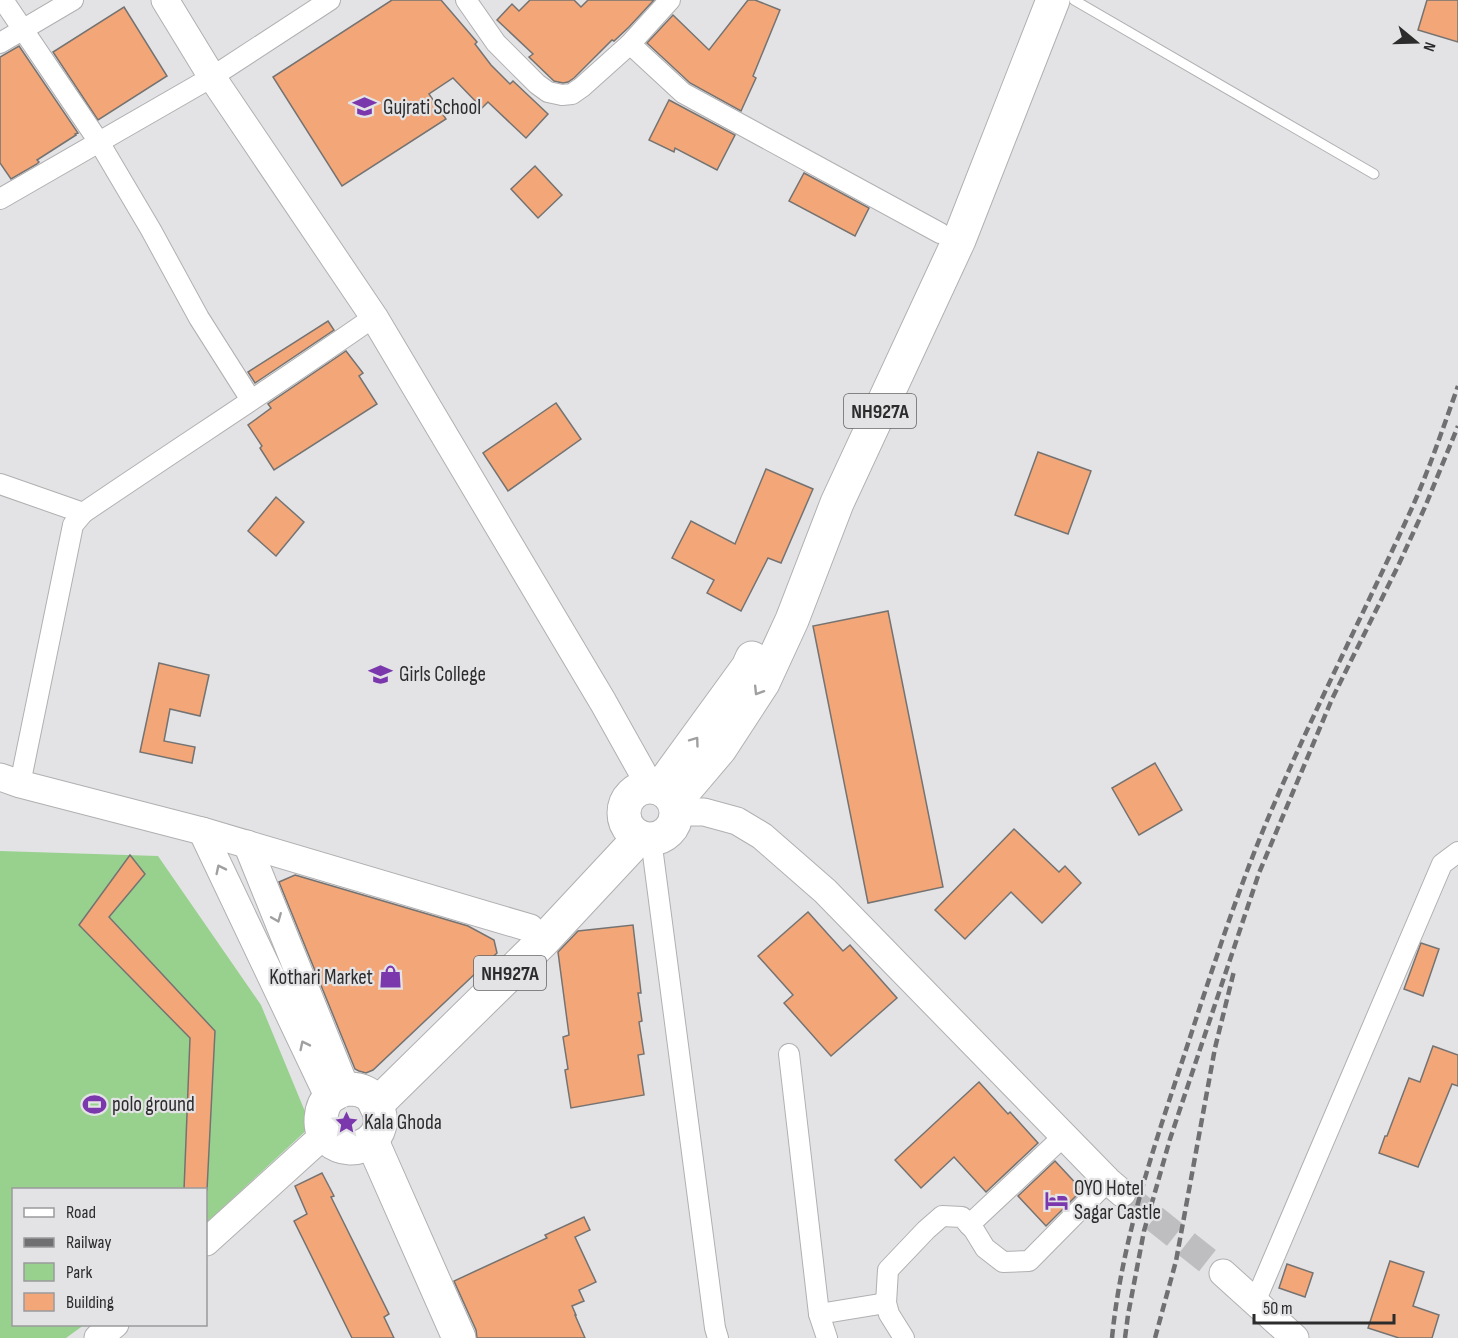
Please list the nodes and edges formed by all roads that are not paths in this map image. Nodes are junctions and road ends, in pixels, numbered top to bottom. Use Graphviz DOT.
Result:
graph roads {
  1 [pos="3,0"];
  2 [pos="74,0"];
  3 [pos="165,0"];
  4 [pos="330,0"];
  5 [pos="466,0"];
  6 [pos="670,0"];
  7 [pos="1030,0"];
  8 [pos="1053,0"];
  9 [pos="1074,0"];
  10 [pos="23,30"];
  11 [pos="0,43"];
  12 [pos="630,44"];
  13 [pos="212,77"];
  14 [pos="99,142"];
  15 [pos="1374,174"];
  16 [pos="0,199"];
  17 [pos="940,233"];
  18 [pos="374,317"];
  19 [pos="251,400"];
  20 [pos="0,484"];
  21 [pos="83,513"];
  22 [pos="10,780"];
  23 [pos="665,797"];
  24 [pos="202,831"];
  25 [pos="639,833"];
  26 [pos="247,844"];
  27 [pos="1458,852"];
  28 [pos="530,928"];
  29 [pos="789,1054"];
  30 [pos="354,1096"];
  31 [pos="324,1135"];
  32 [pos="1065,1135"];
  33 [pos="365,1144"];
  34 [pos="1115,1187"];
  35 [pos="969,1225"];
  36 [pos="207,1241"];
  37 [pos="1223,1273"];
  38 [pos="1256,1302"];
  39 [pos="886,1303"];
  40 [pos="819,1314"];
  41 [pos="113,1326"];
  42 [pos="98,1338"];
  43 [pos="443,1338"];
  44 [pos="459,1338"];
  45 [pos="718,1338"];
  46 [pos="827,1338"];
  47 [pos="904,1338"];
  48 [pos="1295,1338"];
  1 -- 10 [label="street"];
  2 -- 10 [label="street"];
  3 -- 13 [label="main road"];
  4 -- 13 [label="street"];
  5 -- 12 [label="street"];
  6 -- 12 [label="street"];
  7 -- 17 [label="highway, NH927A"];
  8 -- 23 [label="highway, NH927A, one-way"];
  9 -- 15 [label="lane"];
  10 -- 11 [label="street"];
  10 -- 14 [label="street"];
  12 -- 17 [label="street"];
  13 -- 14 [label="street"];
  13 -- 18 [label="main road"];
  14 -- 16 [label="street"];
  14 -- 19 [label="street"];
  23 -- 17 [label="highway, NH927A, one-way"];
  18 -- 19 [label="street"];
  18 -- 23 [label="main road"];
  19 -- 21 [label="street"];
  20 -- 21 [label="street"];
  21 -- 22 [label="street"];
  22 -- 24 [label="main road"];
  23 -- 25 [label="highway, NH927A"];
  23 -- 25 [label="highway, NH927A"];
  23 -- 32 [label="main road"];
  24 -- 26 [label="main road"];
  30 -- 24 [label="main road, one-way"];
  25 -- 28 [label="highway, NH927A"];
  25 -- 30 [label="highway, NH927A"];
  25 -- 45 [label="street"];
  26 -- 28 [label="main road"];
  26 -- 30 [label="main road, one-way"];
  27 -- 38 [label="street"];
  28 -- 30 [label="highway, NH927A"];
  29 -- 40 [label="street"];
  30 -- 31 [label="highway, NH927A"];
  30 -- 33 [label="highway"];
  31 -- 33 [label="highway"];
  31 -- 36 [label="main road"];
  32 -- 34 [label="main road"];
  32 -- 35 [label="street"];
  33 -- 43 [label="highway"];
  33 -- 44 [label="highway"];
  34 -- 35 [label="street"];
  35 -- 39 [label="street"];
  37 -- 38 [label="main road"];
  38 -- 48 [label="main road"];
  39 -- 40 [label="street"];
  39 -- 47 [label="street"];
  40 -- 46 [label="street"];
  41 -- 42 [label="main road"];
}
